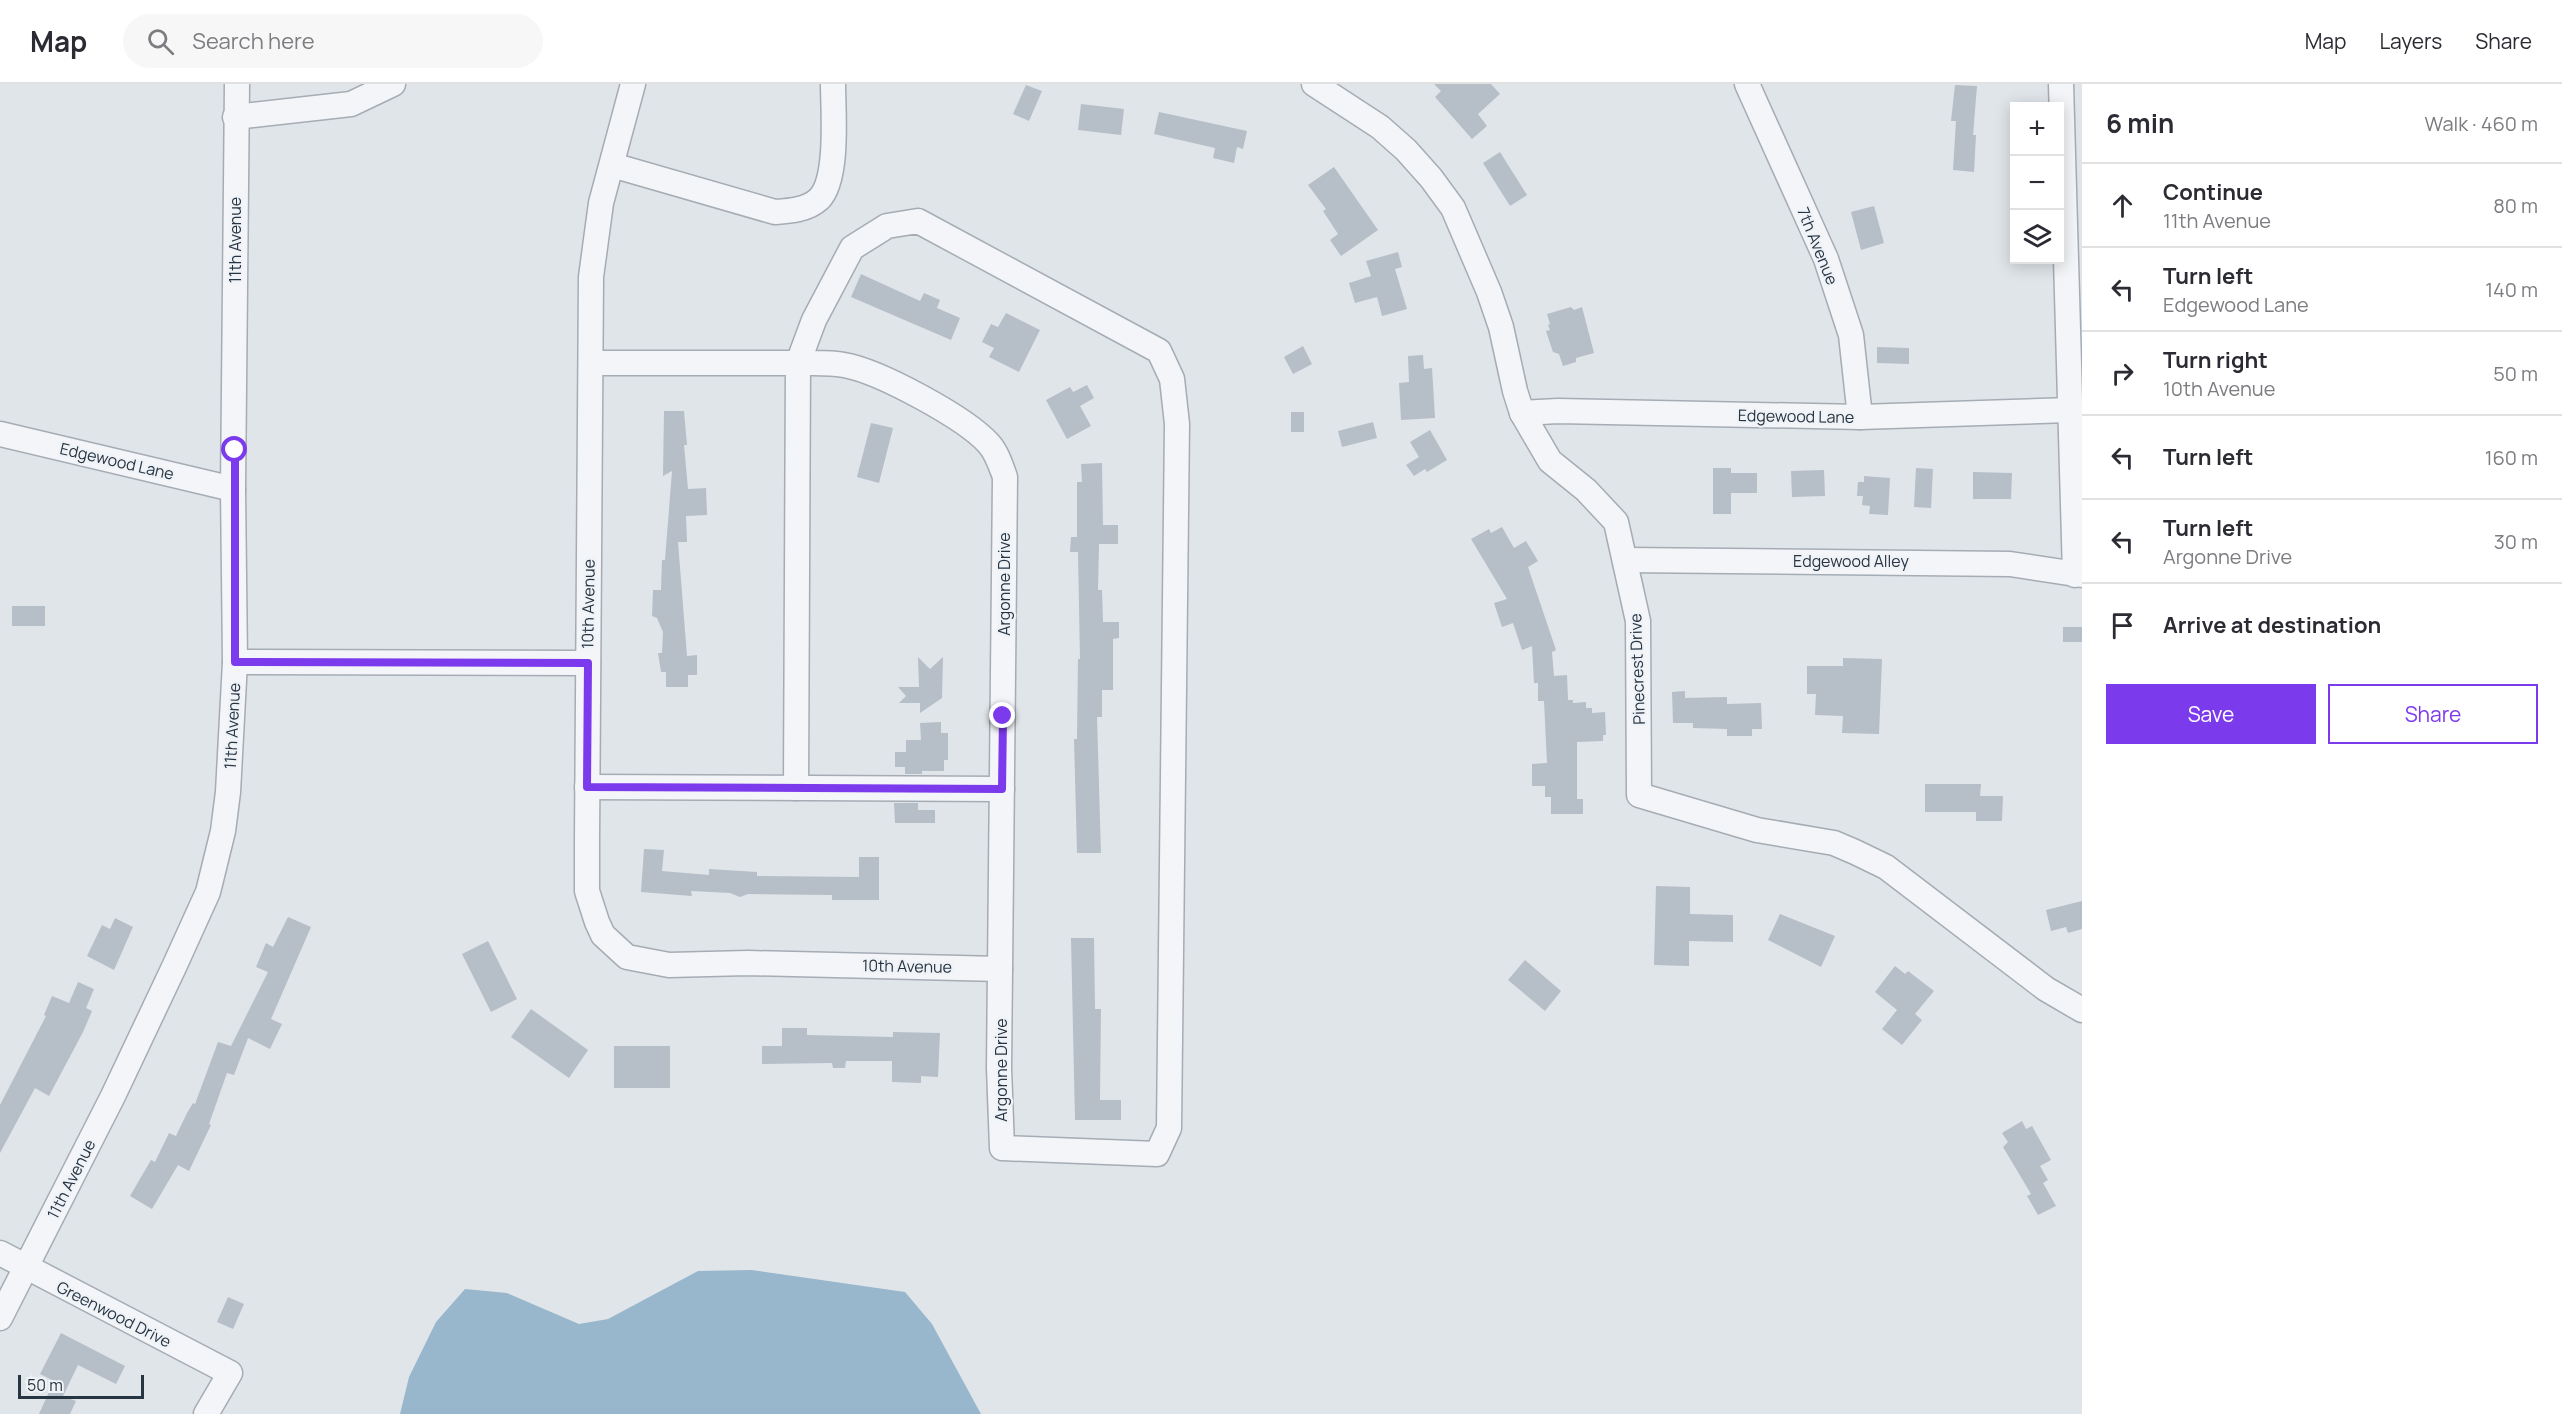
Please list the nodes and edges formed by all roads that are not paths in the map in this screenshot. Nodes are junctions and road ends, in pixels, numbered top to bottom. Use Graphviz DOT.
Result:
graph roads {
  1 [pos="237,84"];
  2 [pos="393,84"];
  3 [pos="633,84"];
  4 [pos="833,84"];
  5 [pos="1314,84"];
  6 [pos="1747,84"];
  7 [pos="2061,84"];
  8 [pos="235,117"];
  9 [pos="612,165"];
  10 [pos="591,363"];
  11 [pos="798,363"];
  12 [pos="2070,410"];
  13 [pos="1522,413"];
  14 [pos="1860,417"];
  15 [pos="0,434"];
  16 [pos="233,489"];
  17 [pos="1625,560"];
  18 [pos="2079,575"];
  19 [pos="235,662"];
  20 [pos="588,663"];
  21 [pos="587,787"];
  22 [pos="796,788"];
  23 [pos="1002,789"];
  24 [pos="1000,969"];
  25 [pos="2082,1011"];
  26 [pos="0,1254"];
  27 [pos="26,1268"];
  28 [pos="0,1318"];
  29 [pos="206,1414"];
  1 -- 8 [label="street, 11th Avenue"];
  2 -- 8 [label="street"];
  3 -- 9 [label="street, 10th Avenue"];
  4 -- 9 [label="street"];
  5 -- 13 [label="street, Pinecrest Drive"];
  6 -- 14 [label="street, 7th Avenue"];
  7 -- 12 [label="street"];
  8 -- 16 [label="street, 11th Avenue"];
  9 -- 10 [label="street, 10th Avenue"];
  10 -- 11 [label="street, Argonne Drive"];
  10 -- 20 [label="street, 10th Avenue"];
  11 -- 22 [label="street"];
  11 -- 23 [label="street, Argonne Drive"];
  11 -- 24 [label="street, Argonne Drive"];
  12 -- 14 [label="street, Edgewood Lane"];
  12 -- 18 [label="street"];
  13 -- 14 [label="street, Edgewood Lane"];
  13 -- 17 [label="street, Pinecrest Drive"];
  15 -- 16 [label="street, Edgewood Lane"];
  16 -- 19 [label="street, 11th Avenue"];
  17 -- 18 [label="street, Edgewood Alley"];
  17 -- 25 [label="street, Pinecrest Drive"];
  19 -- 20 [label="street"];
  19 -- 27 [label="street, 11th Avenue"];
  20 -- 21 [label="street, 10th Avenue"];
  21 -- 22 [label="street"];
  21 -- 24 [label="street, 10th Avenue"];
  22 -- 23 [label="street"];
  23 -- 24 [label="street, Argonne Drive"];
  26 -- 27 [label="street, Greenwood Drive"];
  27 -- 28 [label="street, 11th Avenue"];
  27 -- 29 [label="street, Greenwood Drive"];
}
